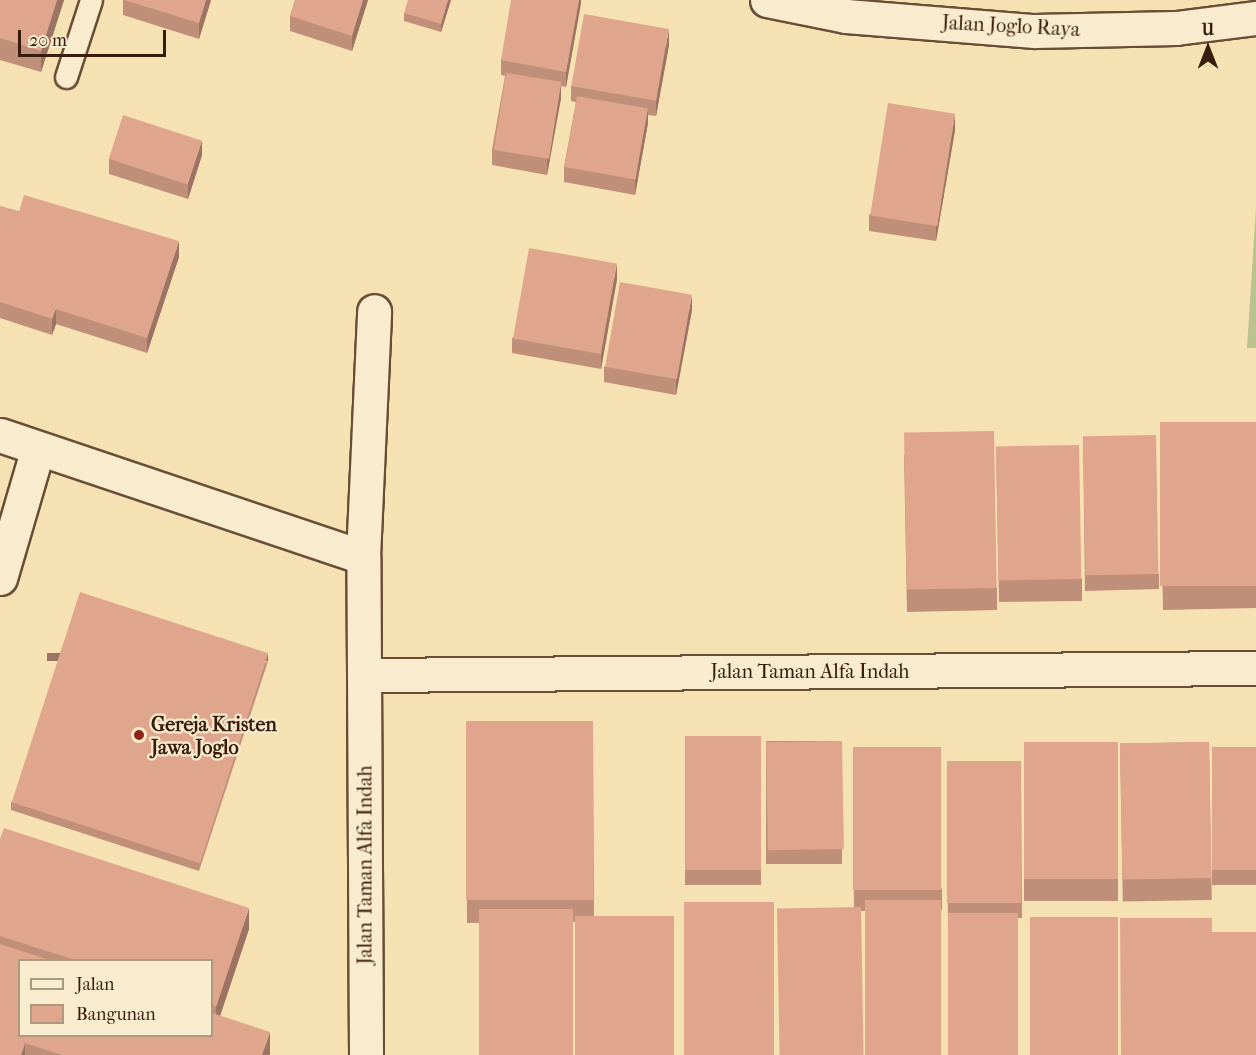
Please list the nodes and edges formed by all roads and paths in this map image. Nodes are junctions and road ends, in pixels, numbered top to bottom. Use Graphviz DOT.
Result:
graph roads {
  1 [pos="91,0"];
  2 [pos="767,0"];
  3 [pos="1256,18"];
  4 [pos="66,77"];
  5 [pos="374,311"];
  6 [pos="0,435"];
  7 [pos="38,448"];
  8 [pos="363,557"];
  9 [pos="0,578"];
  10 [pos="1256,668"];
  11 [pos="364,675"];
  12 [pos="366,1055"];
  1 -- 4 [label="lane"];
  2 -- 3 [label="street, Jalan Joglo Raya"];
  5 -- 8 [label="street, Jalan Taman Alfa Indah"];
  6 -- 7 [label="street"];
  7 -- 8 [label="street"];
  7 -- 9 [label="street"];
  8 -- 11 [label="street, Jalan Taman Alfa Indah"];
  10 -- 11 [label="street, Jalan Taman Alfa Indah"];
  11 -- 12 [label="street, Jalan Taman Alfa Indah"];
}
